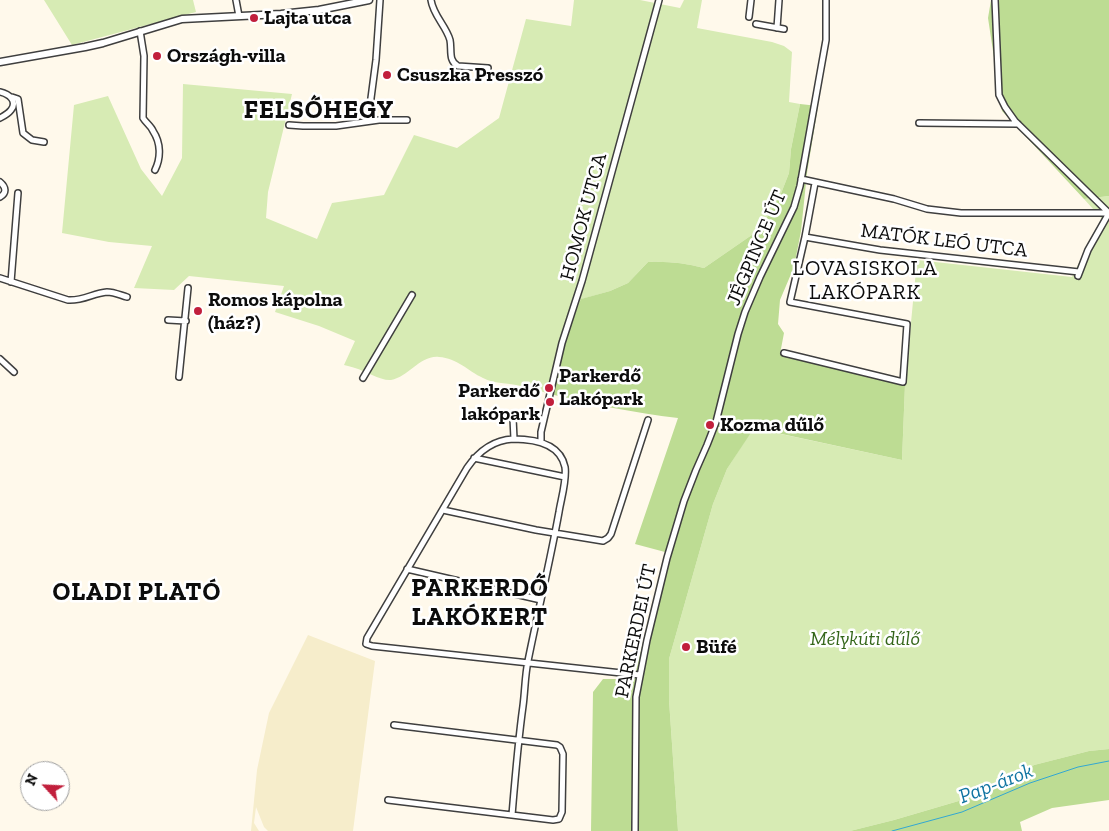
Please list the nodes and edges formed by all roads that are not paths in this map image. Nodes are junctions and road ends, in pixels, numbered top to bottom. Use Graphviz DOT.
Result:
graph roads {
  1 [pos="236,0"];
  2 [pos="330,0"];
  3 [pos="369,0"];
  4 [pos="380,0"];
  5 [pos="431,0"];
  6 [pos="659,0"];
  7 [pos="751,0"];
  8 [pos="779,0"];
  9 [pos="826,0"];
  10 [pos="996,0"];
  11 [pos="332,7"];
  12 [pos="239,16"];
  13 [pos="749,17"];
  14 [pos="756,24"];
  15 [pos="777,28"];
  16 [pos="784,29"];
  17 [pos="140,31"];
  18 [pos="0,62"];
  19 [pos="488,68"];
  20 [pos="0,92"];
  21 [pos="12,97"];
  22 [pos="0,118"];
  23 [pos="407,120"];
  24 [pos="368,121"];
  25 [pos="919,123"];
  26 [pos="1018,124"];
  27 [pos="289,125"];
  28 [pos="44,142"];
  29 [pos="155,170"];
  30 [pos="801,179"];
  31 [pos="0,182"];
  32 [pos="815,183"];
  33 [pos="18,193"];
  34 [pos="0,197"];
  35 [pos="1109,213"];
  36 [pos="805,237"];
  37 [pos="0,278"];
  38 [pos="11,282"];
  39 [pos="188,288"];
  40 [pos="412,295"];
  41 [pos="127,297"];
  42 [pos="168,320"];
  43 [pos="186,320"];
  44 [pos="784,353"];
  45 [pos="0,359"];
  46 [pos="14,372"];
  47 [pos="180,377"];
  48 [pos="363,378"];
  49 [pos="483,414"];
  50 [pos="648,420"];
  51 [pos="514,439"];
  52 [pos="541,442"];
  53 [pos="708,445"];
  54 [pos="474,458"];
  55 [pos="565,477"];
  56 [pos="443,510"];
  57 [pos="555,533"];
  58 [pos="408,569"];
  59 [pos="541,600"];
  60 [pos="528,663"];
  61 [pos="640,675"];
  62 [pos="394,725"];
  63 [pos="519,740"];
  64 [pos="388,800"];
  65 [pos="512,815"];
  66 [pos="635,831"];
  1 -- 12 [label="street"];
  2 -- 11 [label="street"];
  3 -- 11 [label="street"];
  4 -- 24 [label="street"];
  5 -- 19 [label="street"];
  6 -- 52 [label="street, HOMOK UTCA"];
  7 -- 13 [label="street"];
  8 -- 15 [label="street"];
  9 -- 30 [label="street, JÉGPINCE ÚT"];
  10 -- 26 [label="street"];
  11 -- 12 [label="street"];
  12 -- 17 [label="street"];
  14 -- 15 [label="street"];
  15 -- 16 [label="street"];
  17 -- 18 [label="street"];
  17 -- 29 [label="street"];
  20 -- 21 [label="street"];
  21 -- 22 [label="street"];
  21 -- 28 [label="street"];
  23 -- 24 [label="street"];
  24 -- 27 [label="street"];
  25 -- 26 [label="street"];
  26 -- 35 [label="street"];
  30 -- 32 [label="street"];
  30 -- 53 [label="street, JÉGPINCE ÚT"];
  31 -- 34 [label="street"];
  32 -- 35 [label="street"];
  32 -- 36 [label="street"];
  33 -- 38 [label="street"];
  35 -- 36 [label="street, MATÓK LEÓ UTCA"];
  36 -- 44 [label="street"];
  37 -- 38 [label="street"];
  38 -- 41 [label="street"];
  39 -- 43 [label="street"];
  40 -- 48 [label="street"];
  42 -- 43 [label="street"];
  43 -- 47 [label="street"];
  45 -- 46 [label="street"];
  49 -- 51 [label="street"];
  50 -- 57 [label="street"];
  51 -- 52 [label="street"];
  51 -- 54 [label="street"];
  52 -- 55 [label="street"];
  53 -- 61 [label="street, PARKERDEI ÚT"];
  54 -- 55 [label="street"];
  54 -- 56 [label="street"];
  55 -- 57 [label="street"];
  56 -- 57 [label="street"];
  56 -- 58 [label="street"];
  57 -- 59 [label="street"];
  58 -- 59 [label="street"];
  58 -- 60 [label="street"];
  59 -- 60 [label="street"];
  60 -- 61 [label="street"];
  60 -- 63 [label="street"];
  61 -- 66 [label="street, PARKERDEI ÚT"];
  62 -- 63 [label="street"];
  63 -- 65 [label="street"];
  63 -- 65 [label="street"];
  64 -- 65 [label="street"];
}
